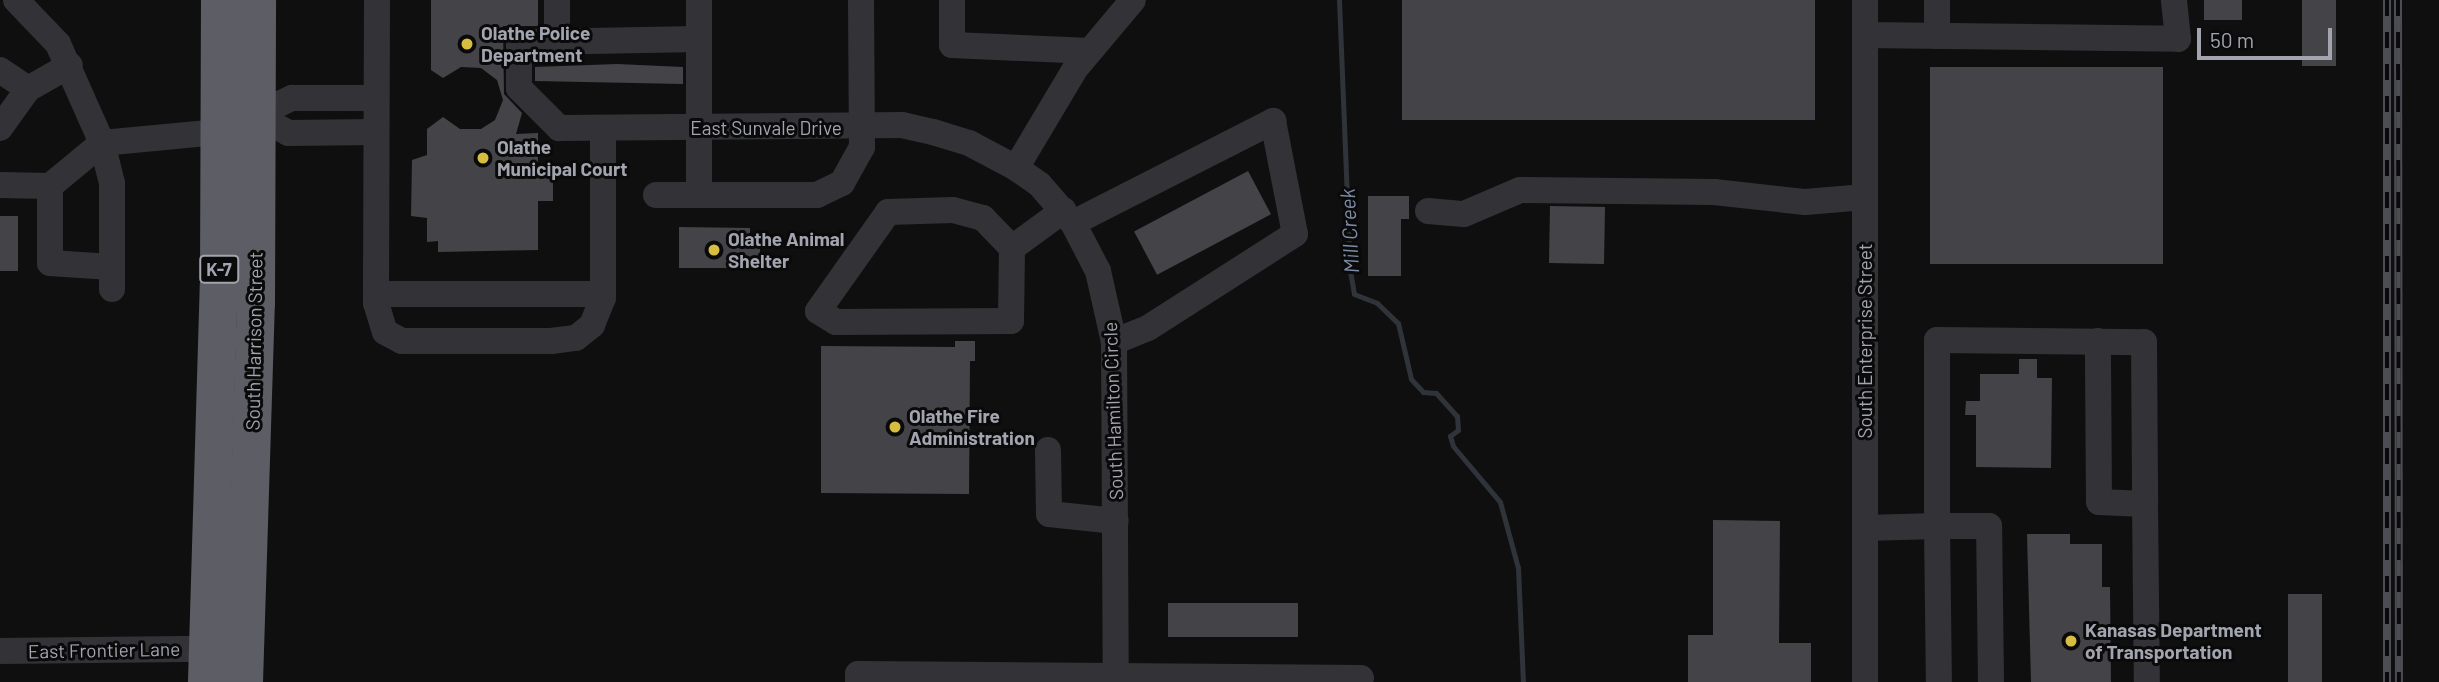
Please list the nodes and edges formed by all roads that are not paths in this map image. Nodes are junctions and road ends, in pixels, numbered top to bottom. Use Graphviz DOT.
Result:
graph roads {
  1 [pos="16,0"];
  2 [pos="220,0"];
  3 [pos="257,0"];
  4 [pos="377,0"];
  5 [pos="557,0"];
  6 [pos="699,0"];
  7 [pos="860,0"];
  8 [pos="952,0"];
  9 [pos="1133,0"];
  10 [pos="1866,0"];
  11 [pos="1937,0"];
  12 [pos="2174,0"];
  13 [pos="1865,35"];
  14 [pos="1937,36"];
  15 [pos="699,39"];
  16 [pos="557,41"];
  17 [pos="1090,51"];
  18 [pos="70,65"];
  19 [pos="0,70"];
  20 [pos="29,89"];
  21 [pos="376,98"];
  22 [pos="256,116"];
  23 [pos="0,128"];
  24 [pos="699,128"];
  25 [pos="862,128"];
  26 [pos="603,129"];
  27 [pos="219,132"];
  28 [pos="376,132"];
  29 [pos="102,143"];
  30 [pos="1016,168"];
  31 [pos="0,186"];
  32 [pos="50,186"];
  33 [pos="656,195"];
  34 [pos="699,195"];
  35 [pos="1865,197"];
  36 [pos="1428,211"];
  37 [pos="1069,216"];
  38 [pos="1012,248"];
  39 [pos="376,294"];
  40 [pos="603,294"];
  41 [pos="2098,341"];
  42 [pos="1114,342"];
  43 [pos="1048,450"];
  44 [pos="2145,504"];
  45 [pos="1116,521"];
  46 [pos="1937,526"];
  47 [pos="1865,528"];
  48 [pos="0,651"];
  49 [pos="207,665"];
  50 [pos="1026,678"];
  51 [pos="1362,678"];
  52 [pos="1116,679"];
  53 [pos="244,682"];
  54 [pos="858,682"];
  55 [pos="1864,682"];
  56 [pos="1939,682"];
  57 [pos="1991,682"];
  58 [pos="2147,682"];
  1 -- 18 [label="street"];
  2 -- 27 [label="highway, South Harrison Street / K-7"];
  3 -- 22 [label="highway, South Harrison Street / K-7"];
  4 -- 21 [label="street"];
  5 -- 16 [label="street"];
  6 -- 15 [label="street"];
  7 -- 25 [label="street"];
  8 -- 17 [label="street"];
  9 -- 17 [label="street"];
  10 -- 13 [label="street, South Enterprise Street"];
  11 -- 14 [label="street"];
  12 -- 14 [label="street"];
  13 -- 14 [label="street"];
  13 -- 35 [label="street, South Enterprise Street"];
  15 -- 16 [label="street"];
  15 -- 24 [label="street"];
  16 -- 26 [label="street, East Sunvale Drive"];
  17 -- 30 [label="street"];
  18 -- 20 [label="street"];
  18 -- 29 [label="street"];
  19 -- 20 [label="street"];
  20 -- 23 [label="street"];
  21 -- 22 [label="street"];
  21 -- 28 [label="street"];
  22 -- 27 [label="street"];
  22 -- 28 [label="street"];
  22 -- 53 [label="highway, South Harrison Street / K-7"];
  24 -- 25 [label="street, East Sunvale Drive"];
  24 -- 26 [label="street, East Sunvale Drive"];
  24 -- 34 [label="street"];
  25 -- 30 [label="street, South Hamilton Circle"];
  25 -- 34 [label="street"];
  26 -- 40 [label="street"];
  27 -- 29 [label="street"];
  27 -- 49 [label="highway, South Harrison Street / K-7"];
  28 -- 39 [label="street"];
  29 -- 32 [label="street"];
  29 -- 32 [label="street"];
  30 -- 37 [label="street, South Hamilton Circle"];
  31 -- 32 [label="street"];
  33 -- 34 [label="street"];
  35 -- 36 [label="street"];
  35 -- 47 [label="street, South Enterprise Street"];
  37 -- 38 [label="street"];
  37 -- 42 [label="street, South Hamilton Circle"];
  37 -- 42 [label="street"];
  38 -- 38 [label="street"];
  39 -- 40 [label="street"];
  39 -- 40 [label="street"];
  41 -- 44 [label="street"];
  41 -- 44 [label="street"];
  41 -- 46 [label="street"];
  42 -- 45 [label="street, South Hamilton Circle"];
  43 -- 45 [label="street"];
  44 -- 58 [label="street"];
  45 -- 52 [label="street, South Hamilton Circle"];
  46 -- 47 [label="street"];
  46 -- 56 [label="street"];
  46 -- 57 [label="street"];
  47 -- 55 [label="street, South Enterprise Street"];
  48 -- 49 [label="street, East Frontier Lane"];
  50 -- 52 [label="street"];
  50 -- 54 [label="street"];
  51 -- 52 [label="street"];
}
